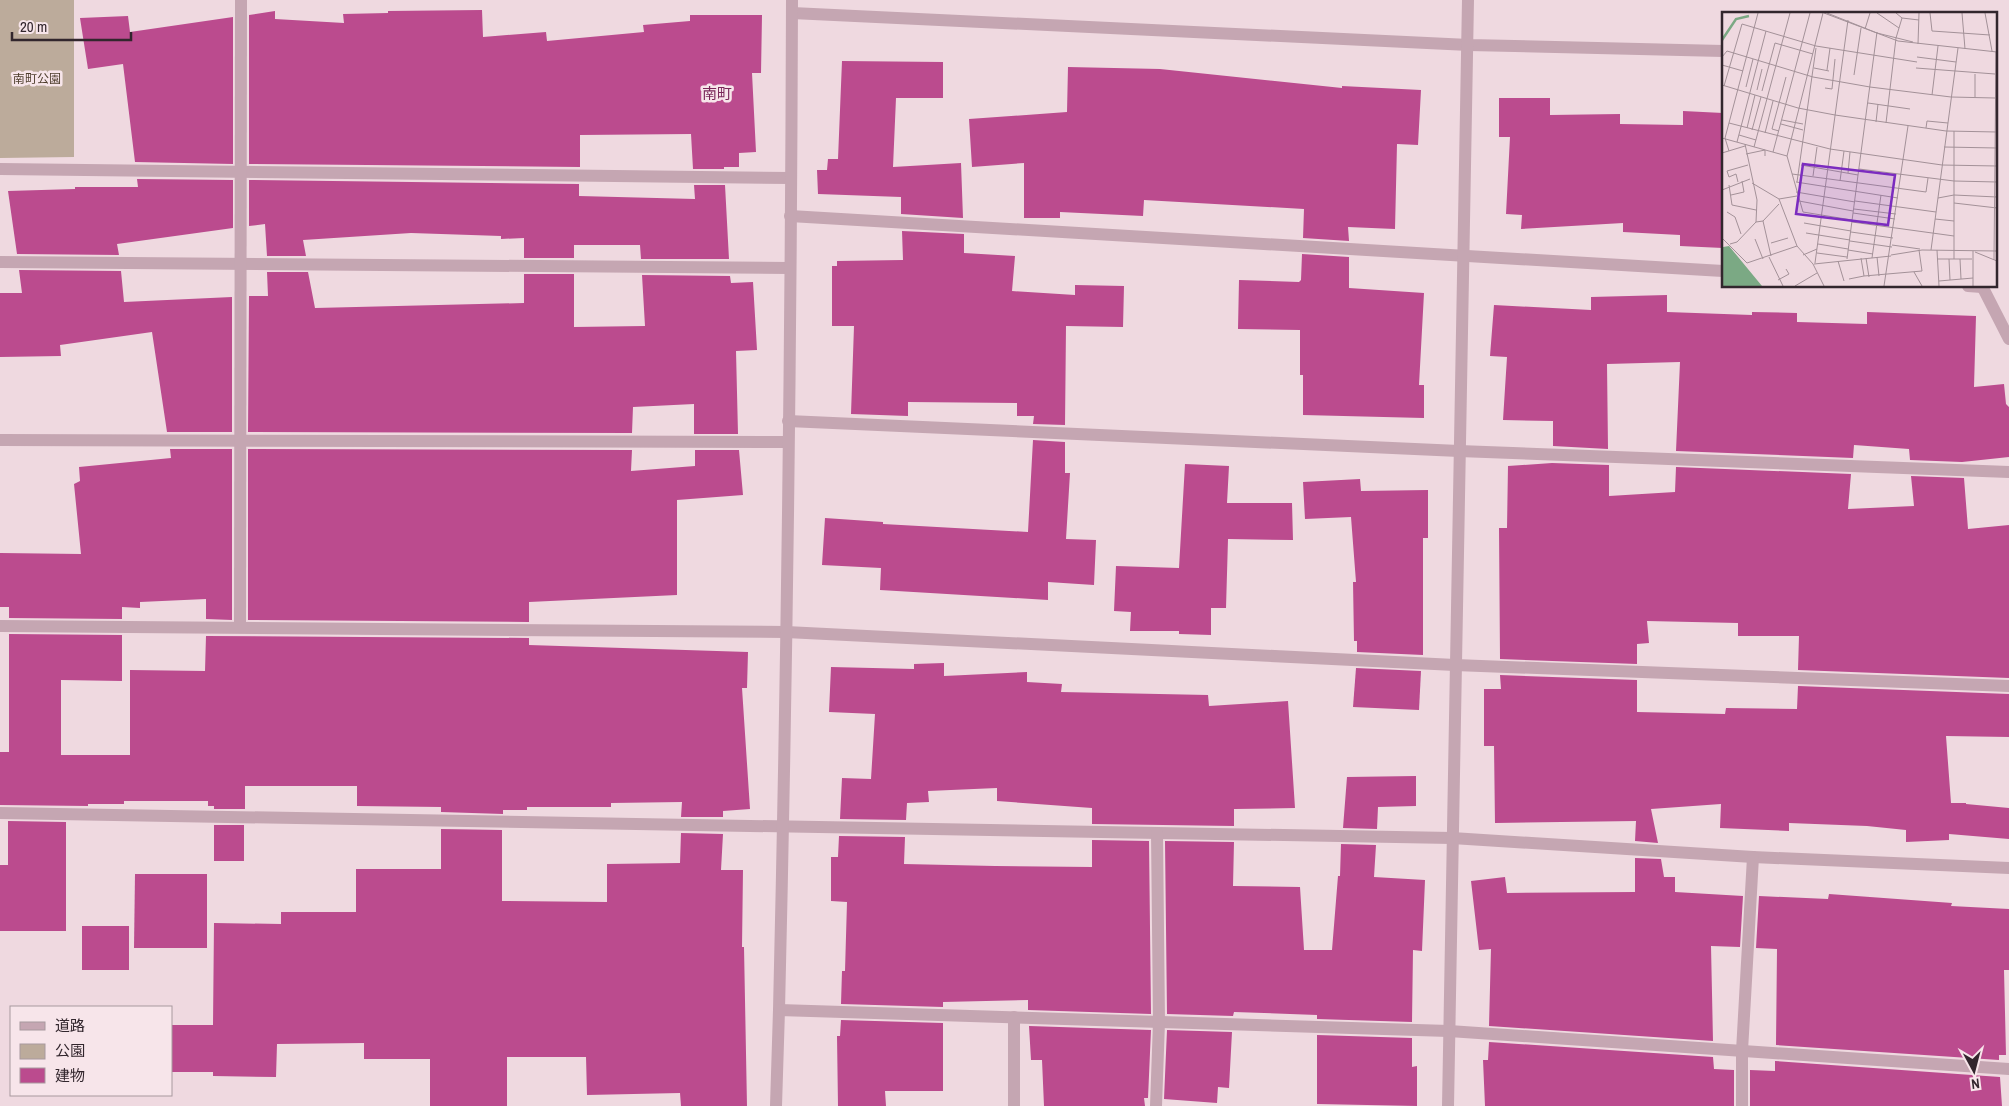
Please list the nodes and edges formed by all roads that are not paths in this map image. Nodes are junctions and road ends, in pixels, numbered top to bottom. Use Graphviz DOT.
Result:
graph roads {
  1 [pos="241,0"];
  2 [pos="1468,0"];
  3 [pos="792,7"];
  4 [pos="1469,45"];
  5 [pos="1722,51"];
  6 [pos="0,169"];
  7 [pos="241,172"];
  8 [pos="790,178"];
  9 [pos="790,216"];
  10 [pos="1464,254"];
  11 [pos="0,262"];
  12 [pos="241,264"];
  13 [pos="789,268"];
  14 [pos="1722,271"];
  15 [pos="1983,288"];
  16 [pos="2009,339"];
  17 [pos="788,421"];
  18 [pos="0,440"];
  19 [pos="241,440"];
  20 [pos="788,442"];
  21 [pos="1459,451"];
  22 [pos="2009,472"];
  23 [pos="0,626"];
  24 [pos="240,627"];
  25 [pos="786,632"];
  26 [pos="1455,665"];
  27 [pos="2009,686"];
  28 [pos="0,813"];
  29 [pos="783,827"];
  30 [pos="1157,833"];
  31 [pos="1452,838"];
  32 [pos="1753,857"];
  33 [pos="2009,868"];
  34 [pos="778,1010"];
  35 [pos="1014,1018"];
  36 [pos="1159,1022"];
  37 [pos="1448,1031"];
  38 [pos="1742,1051"];
  39 [pos="2009,1069"];
  40 [pos="776,1106"];
  41 [pos="1014,1106"];
  42 [pos="1156,1106"];
  43 [pos="1448,1106"];
  44 [pos="1742,1106"];
  1 -- 7 [label="street"];
  2 -- 4 [label="street"];
  3 -- 4 [label="street"];
  3 -- 8 [label="street"];
  4 -- 5 [label="street"];
  4 -- 10 [label="street"];
  6 -- 7 [label="street"];
  7 -- 8 [label="street"];
  7 -- 12 [label="street"];
  8 -- 9 [label="street"];
  9 -- 10 [label="street"];
  9 -- 13 [label="street"];
  10 -- 14 [label="street"];
  10 -- 21 [label="street"];
  11 -- 12 [label="street"];
  12 -- 13 [label="street"];
  12 -- 19 [label="street"];
  13 -- 17 [label="street"];
  15 -- 16 [label="street"];
  17 -- 20 [label="street"];
  17 -- 21 [label="street"];
  18 -- 19 [label="street"];
  19 -- 20 [label="street"];
  19 -- 24 [label="street"];
  20 -- 25 [label="street"];
  21 -- 22 [label="street"];
  21 -- 26 [label="street"];
  23 -- 24 [label="street"];
  24 -- 25 [label="street"];
  25 -- 26 [label="street"];
  25 -- 29 [label="street"];
  26 -- 27 [label="street"];
  26 -- 31 [label="street"];
  28 -- 29 [label="street"];
  29 -- 30 [label="street"];
  29 -- 34 [label="street"];
  30 -- 31 [label="street"];
  30 -- 36 [label="street"];
  31 -- 32 [label="street"];
  31 -- 37 [label="street"];
  32 -- 33 [label="street"];
  32 -- 38 [label="street"];
  34 -- 35 [label="street"];
  34 -- 40 [label="street"];
  35 -- 36 [label="street"];
  35 -- 41 [label="street"];
  36 -- 37 [label="street"];
  36 -- 42 [label="street"];
  37 -- 38 [label="street"];
  37 -- 43 [label="street"];
  38 -- 39 [label="street"];
  38 -- 44 [label="street"];
}
